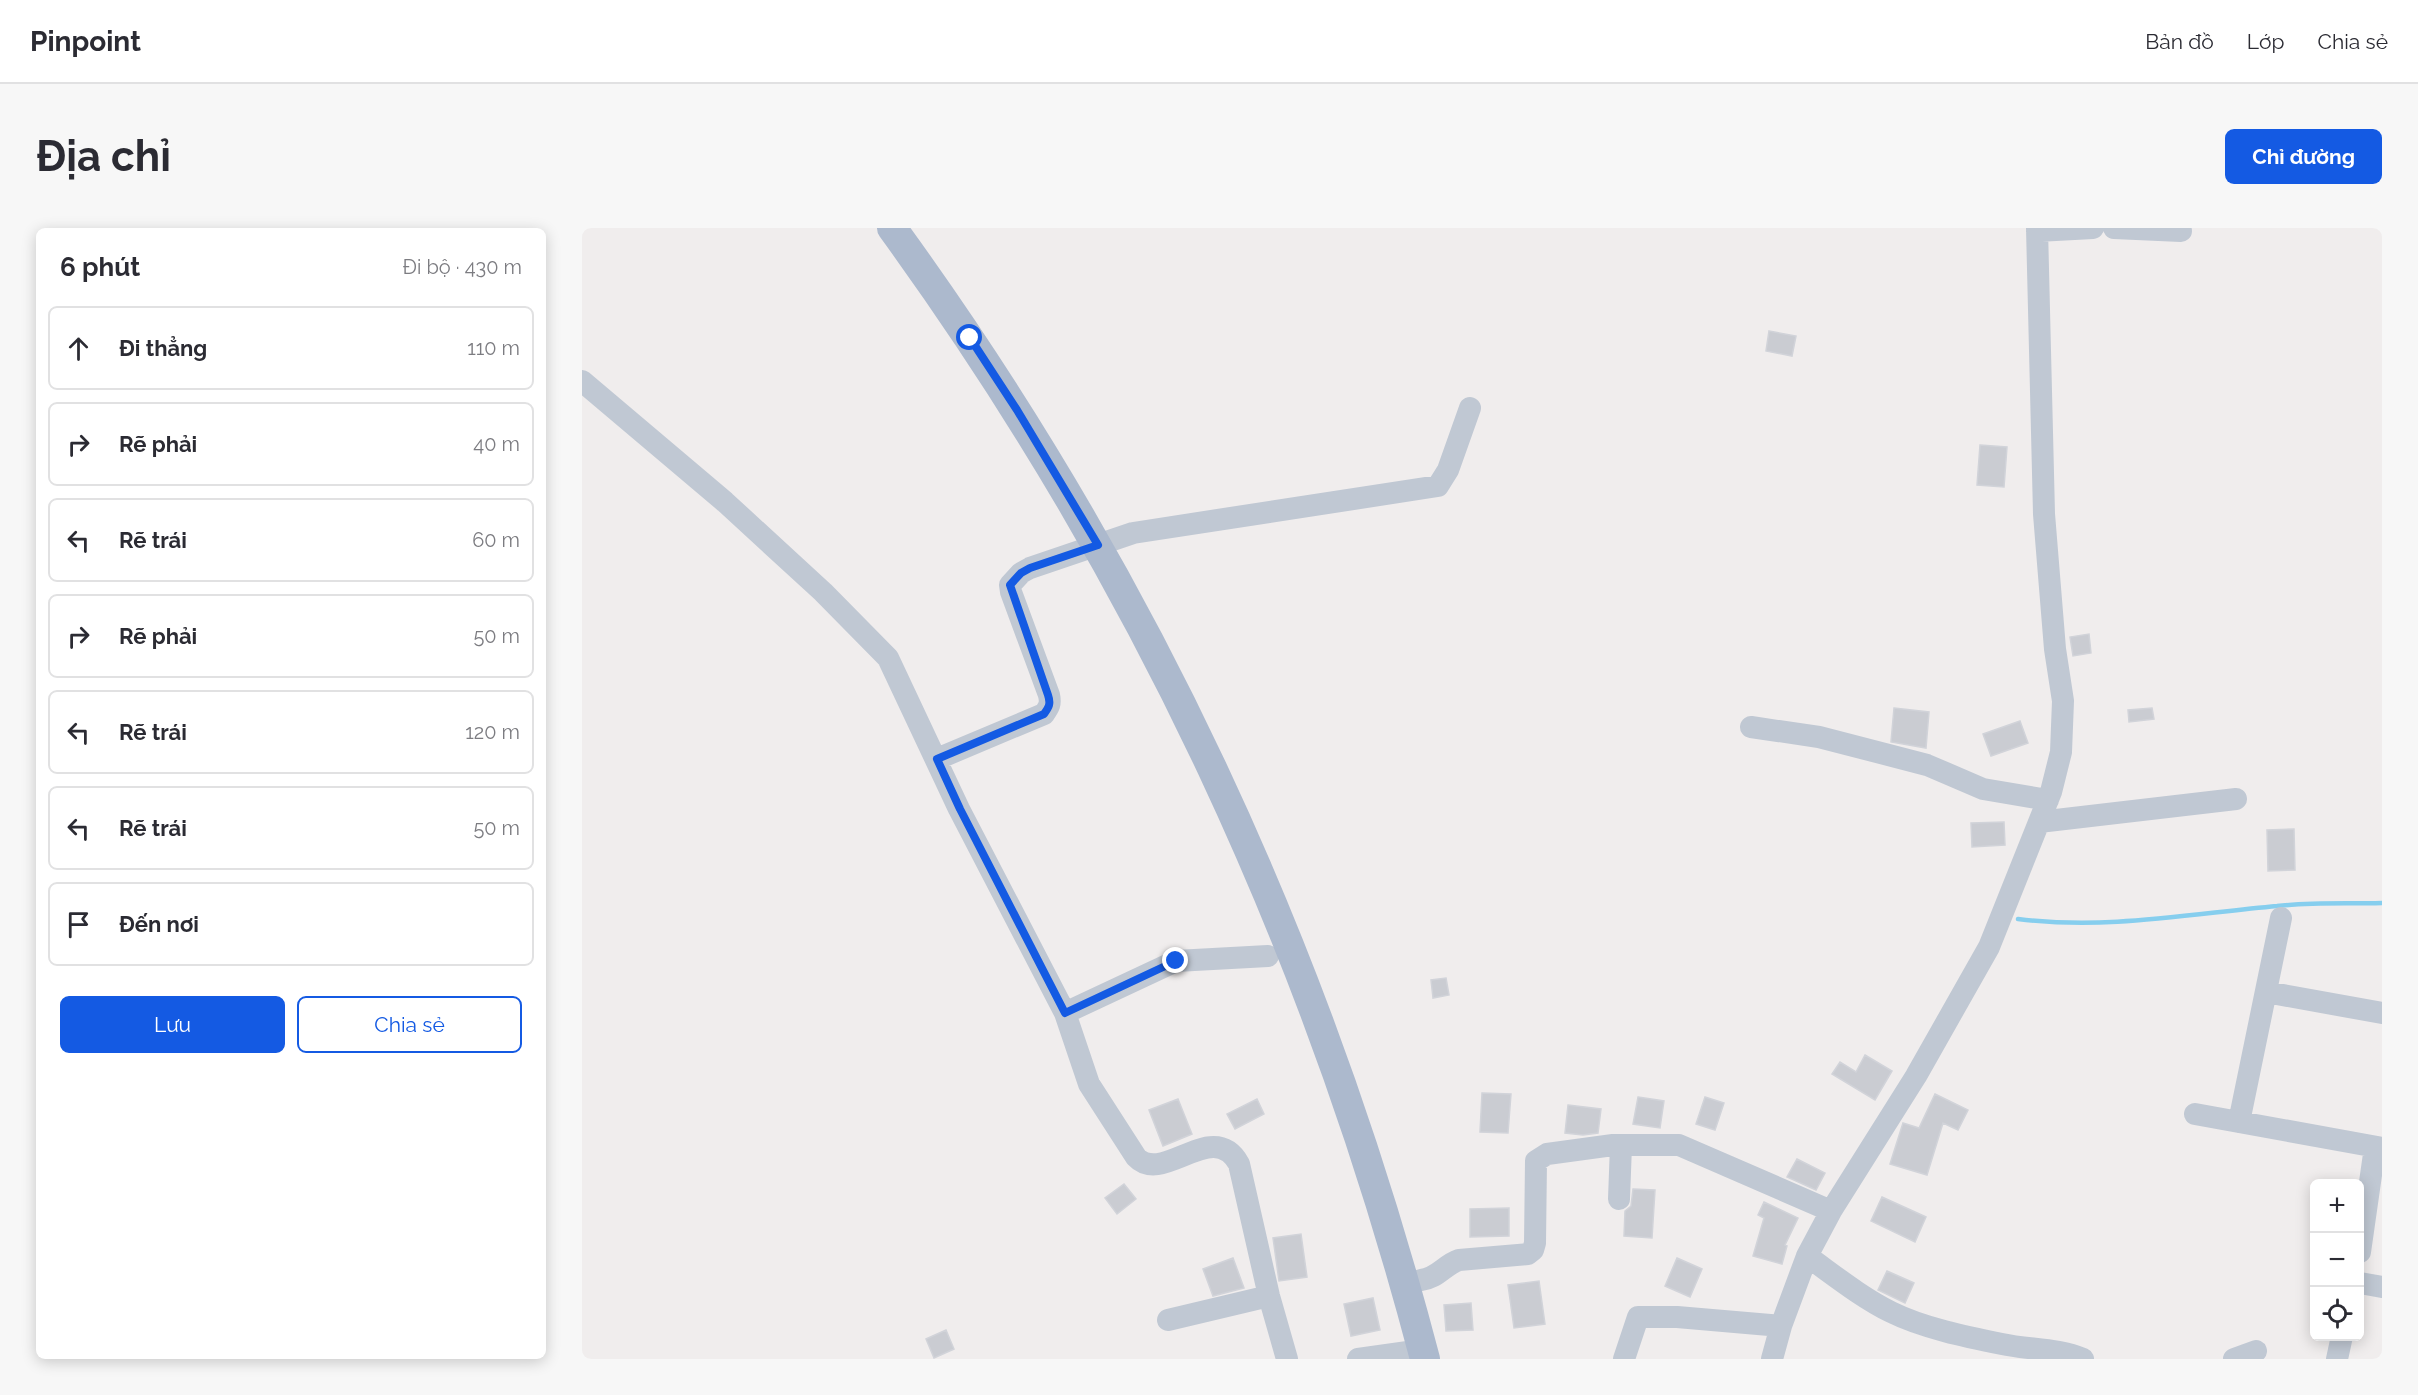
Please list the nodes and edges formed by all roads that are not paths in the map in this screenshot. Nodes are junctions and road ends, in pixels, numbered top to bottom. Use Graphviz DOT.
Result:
graph roads {
  1 [pos="892,228"];
  2 [pos="913,228"];
  3 [pos="2093,228"];
  4 [pos="2114,228"];
  5 [pos="2037,230"];
  6 [pos="2181,231"];
  7 [pos="582,381"];
  8 [pos="1470,408"];
  9 [pos="1106,542"];
  10 [pos="1751,728"];
  11 [pos="937,759"];
  12 [pos="2236,799"];
  13 [pos="2048,800"];
  14 [pos="2039,822"];
  15 [pos="2281,918"];
  16 [pos="1268,956"];
  17 [pos="2266,992"];
  18 [pos="1065,1013"];
  19 [pos="2382,1013"];
  20 [pos="2195,1114"];
  21 [pos="2239,1122"];
  22 [pos="1621,1145"];
  23 [pos="2378,1148"];
  24 [pos="1619,1199"];
  25 [pos="1831,1211"];
  26 [pos="2363,1233"];
  27 [pos="1808,1256"];
  28 [pos="1421,1280"];
  29 [pos="2364,1284"];
  30 [pos="2382,1287"];
  31 [pos="1269,1296"];
  32 [pos="1168,1320"];
  33 [pos="1781,1326"];
  34 [pos="2341,1341"];
  35 [pos="2256,1352"];
  36 [pos="1430,1356"];
  37 [pos="1287,1359"];
  38 [pos="1358,1359"];
  39 [pos="1624,1359"];
  40 [pos="1772,1359"];
  41 [pos="2083,1359"];
  42 [pos="2234,1359"];
  43 [pos="2337,1359"];
  1 -- 9 [label="main road"];
  2 -- 9 [label="main road"];
  3 -- 5 [label="street"];
  4 -- 6 [label="street"];
  5 -- 13 [label="street"];
  7 -- 11 [label="street"];
  8 -- 9 [label="street"];
  9 -- 11 [label="street"];
  9 -- 28 [label="main road"];
  9 -- 36 [label="main road"];
  10 -- 13 [label="street"];
  11 -- 18 [label="street"];
  12 -- 14 [label="street"];
  13 -- 14 [label="street"];
  14 -- 25 [label="street"];
  15 -- 17 [label="street"];
  16 -- 18 [label="street"];
  17 -- 19 [label="street"];
  17 -- 21 [label="street"];
  18 -- 31 [label="street"];
  20 -- 21 [label="street"];
  21 -- 23 [label="street"];
  22 -- 24 [label="street"];
  22 -- 25 [label="street"];
  22 -- 28 [label="street"];
  23 -- 26 [label="street"];
  25 -- 27 [label="street"];
  27 -- 33 [label="street"];
  27 -- 41 [label="street"];
  28 -- 36 [label="main road"];
  29 -- 30 [label="street"];
  31 -- 32 [label="street"];
  31 -- 37 [label="street"];
  33 -- 39 [label="street"];
  33 -- 40 [label="street"];
  34 -- 43 [label="street"];
  35 -- 42 [label="street"];
  36 -- 38 [label="street"];
}
